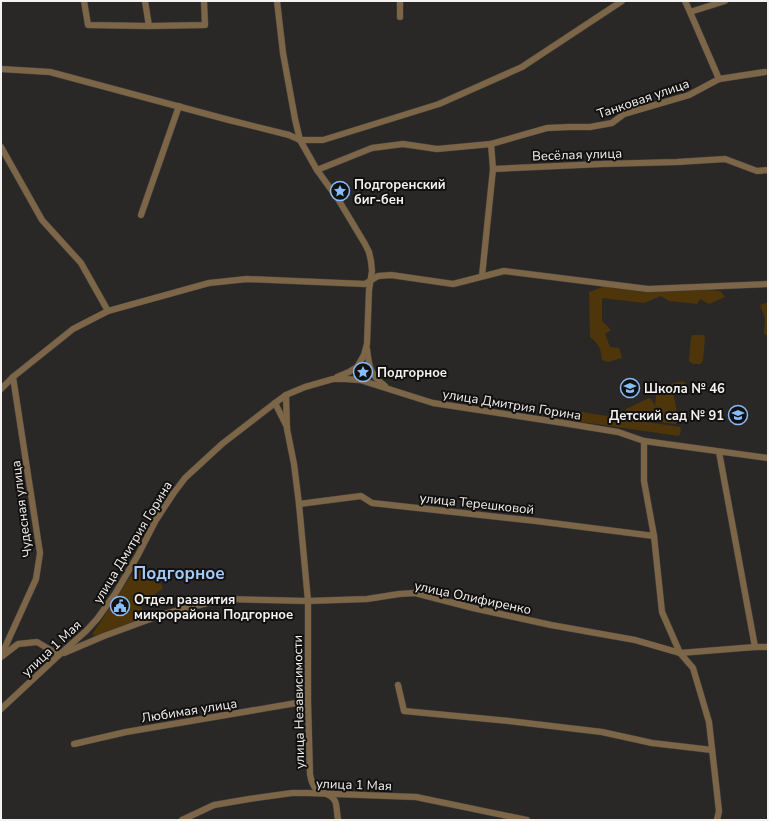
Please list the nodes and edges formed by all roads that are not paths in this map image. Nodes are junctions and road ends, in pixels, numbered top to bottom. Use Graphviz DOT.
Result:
graph roads {
  1 [pos="84,1"];
  2 [pos="145,1"];
  3 [pos="204,1"];
  4 [pos="277,1"];
  5 [pos="400,1"];
  6 [pos="622,1"];
  7 [pos="684,1"];
  8 [pos="725,1"];
  9 [pos="690,12"];
  10 [pos="400,17"];
  11 [pos="149,26"];
  12 [pos="1,69"];
  13 [pos="764,72"];
  14 [pos="719,79"];
  15 [pos="179,106"];
  16 [pos="300,140"];
  17 [pos="490,144"];
  18 [pos="1,147"];
  19 [pos="493,168"];
  20 [pos="317,170"];
  21 [pos="768,170"];
  22 [pos="141,215"];
  23 [pos="482,276"];
  24 [pos="370,280"];
  25 [pos="768,284"];
  26 [pos="108,311"];
  27 [pos="367,344"];
  28 [pos="357,367"];
  29 [pos="370,369"];
  30 [pos="13,377"];
  31 [pos="333,379"];
  32 [pos="360,380"];
  33 [pos="1,389"];
  34 [pos="389,389"];
  35 [pos="286,395"];
  36 [pos="274,403"];
  37 [pos="287,429"];
  38 [pos="644,442"];
  39 [pos="719,452"];
  40 [pos="768,458"];
  41 [pos="299,504"];
  42 [pos="654,536"];
  43 [pos="308,601"];
  44 [pos="98,619"];
  45 [pos="755,647"];
  46 [pos="768,647"];
  47 [pos="680,653"];
  48 [pos="59,655"];
  49 [pos="1,657"];
  50 [pos="398,685"];
  51 [pos="308,701"];
  52 [pos="1,709"];
  53 [pos="74,744"];
  54 [pos="712,750"];
  55 [pos="324,794"];
  56 [pos="182,820"];
  57 [pos="338,820"];
  58 [pos="527,820"];
  59 [pos="717,820"];
  1 -- 11 [label="street"];
  2 -- 11 [label="street"];
  3 -- 11 [label="street"];
  4 -- 16 [label="street"];
  5 -- 10 [label="street"];
  6 -- 16 [label="street"];
  7 -- 9 [label="street"];
  8 -- 9 [label="street"];
  9 -- 14 [label="street"];
  12 -- 15 [label="street"];
  13 -- 14 [label="street, Танковая улица"];
  14 -- 17 [label="street, Танковая улица"];
  15 -- 16 [label="street"];
  15 -- 22 [label="street"];
  16 -- 20 [label="street"];
  17 -- 19 [label="street"];
  17 -- 20 [label="street, Танковая улица"];
  18 -- 26 [label="street"];
  19 -- 21 [label="street, Весёлая улица"];
  19 -- 23 [label="street"];
  20 -- 24 [label="street"];
  23 -- 24 [label="street"];
  23 -- 25 [label="street"];
  24 -- 26 [label="street"];
  24 -- 27 [label="street"];
  26 -- 30 [label="street"];
  27 -- 28 [label="street"];
  27 -- 29 [label="street"];
  28 -- 29 [label="street"];
  28 -- 31 [label="street"];
  28 -- 32 [label="street"];
  29 -- 32 [label="street"];
  29 -- 34 [label="street"];
  30 -- 33 [label="street"];
  30 -- 49 [label="street, Чудесная улица"];
  31 -- 32 [label="street, улица Дмитрия Горина"];
  31 -- 35 [label="street, улица Дмитрия Горина"];
  32 -- 34 [label="street, улица Дмитрия Горина"];
  34 -- 38 [label="street, улица Дмитрия Горина"];
  35 -- 36 [label="street, улица Дмитрия Горина"];
  35 -- 37 [label="street"];
  36 -- 37 [label="street"];
  36 -- 44 [label="street, улица Дмитрия Горина"];
  37 -- 41 [label="street, улица Независимости"];
  38 -- 39 [label="street, улица Дмитрия Горина"];
  38 -- 42 [label="street"];
  39 -- 40 [label="street, улица Дмитрия Горина"];
  39 -- 45 [label="street"];
  41 -- 42 [label="street, улица Терешковой"];
  41 -- 43 [label="street, улица Независимости"];
  42 -- 47 [label="street"];
  43 -- 47 [label="street, улица Олифиренко"];
  43 -- 48 [label="street, улица Олифиренко"];
  43 -- 51 [label="street, улица Независимости"];
  44 -- 48 [label="street, улица 1 Мая"];
  45 -- 46 [label="street, улица Олифиренко"];
  45 -- 47 [label="street, улица Олифиренко"];
  47 -- 54 [label="street"];
  48 -- 49 [label="street"];
  48 -- 52 [label="street, улица 1 Мая"];
  50 -- 54 [label="street"];
  51 -- 53 [label="street, Любимая улица"];
  51 -- 55 [label="street, улица Независимости"];
  54 -- 59 [label="street"];
  55 -- 56 [label="street, улица 1 Мая"];
  55 -- 57 [label="street, улица Независимости"];
  55 -- 58 [label="street, улица 1 Мая"];
}
